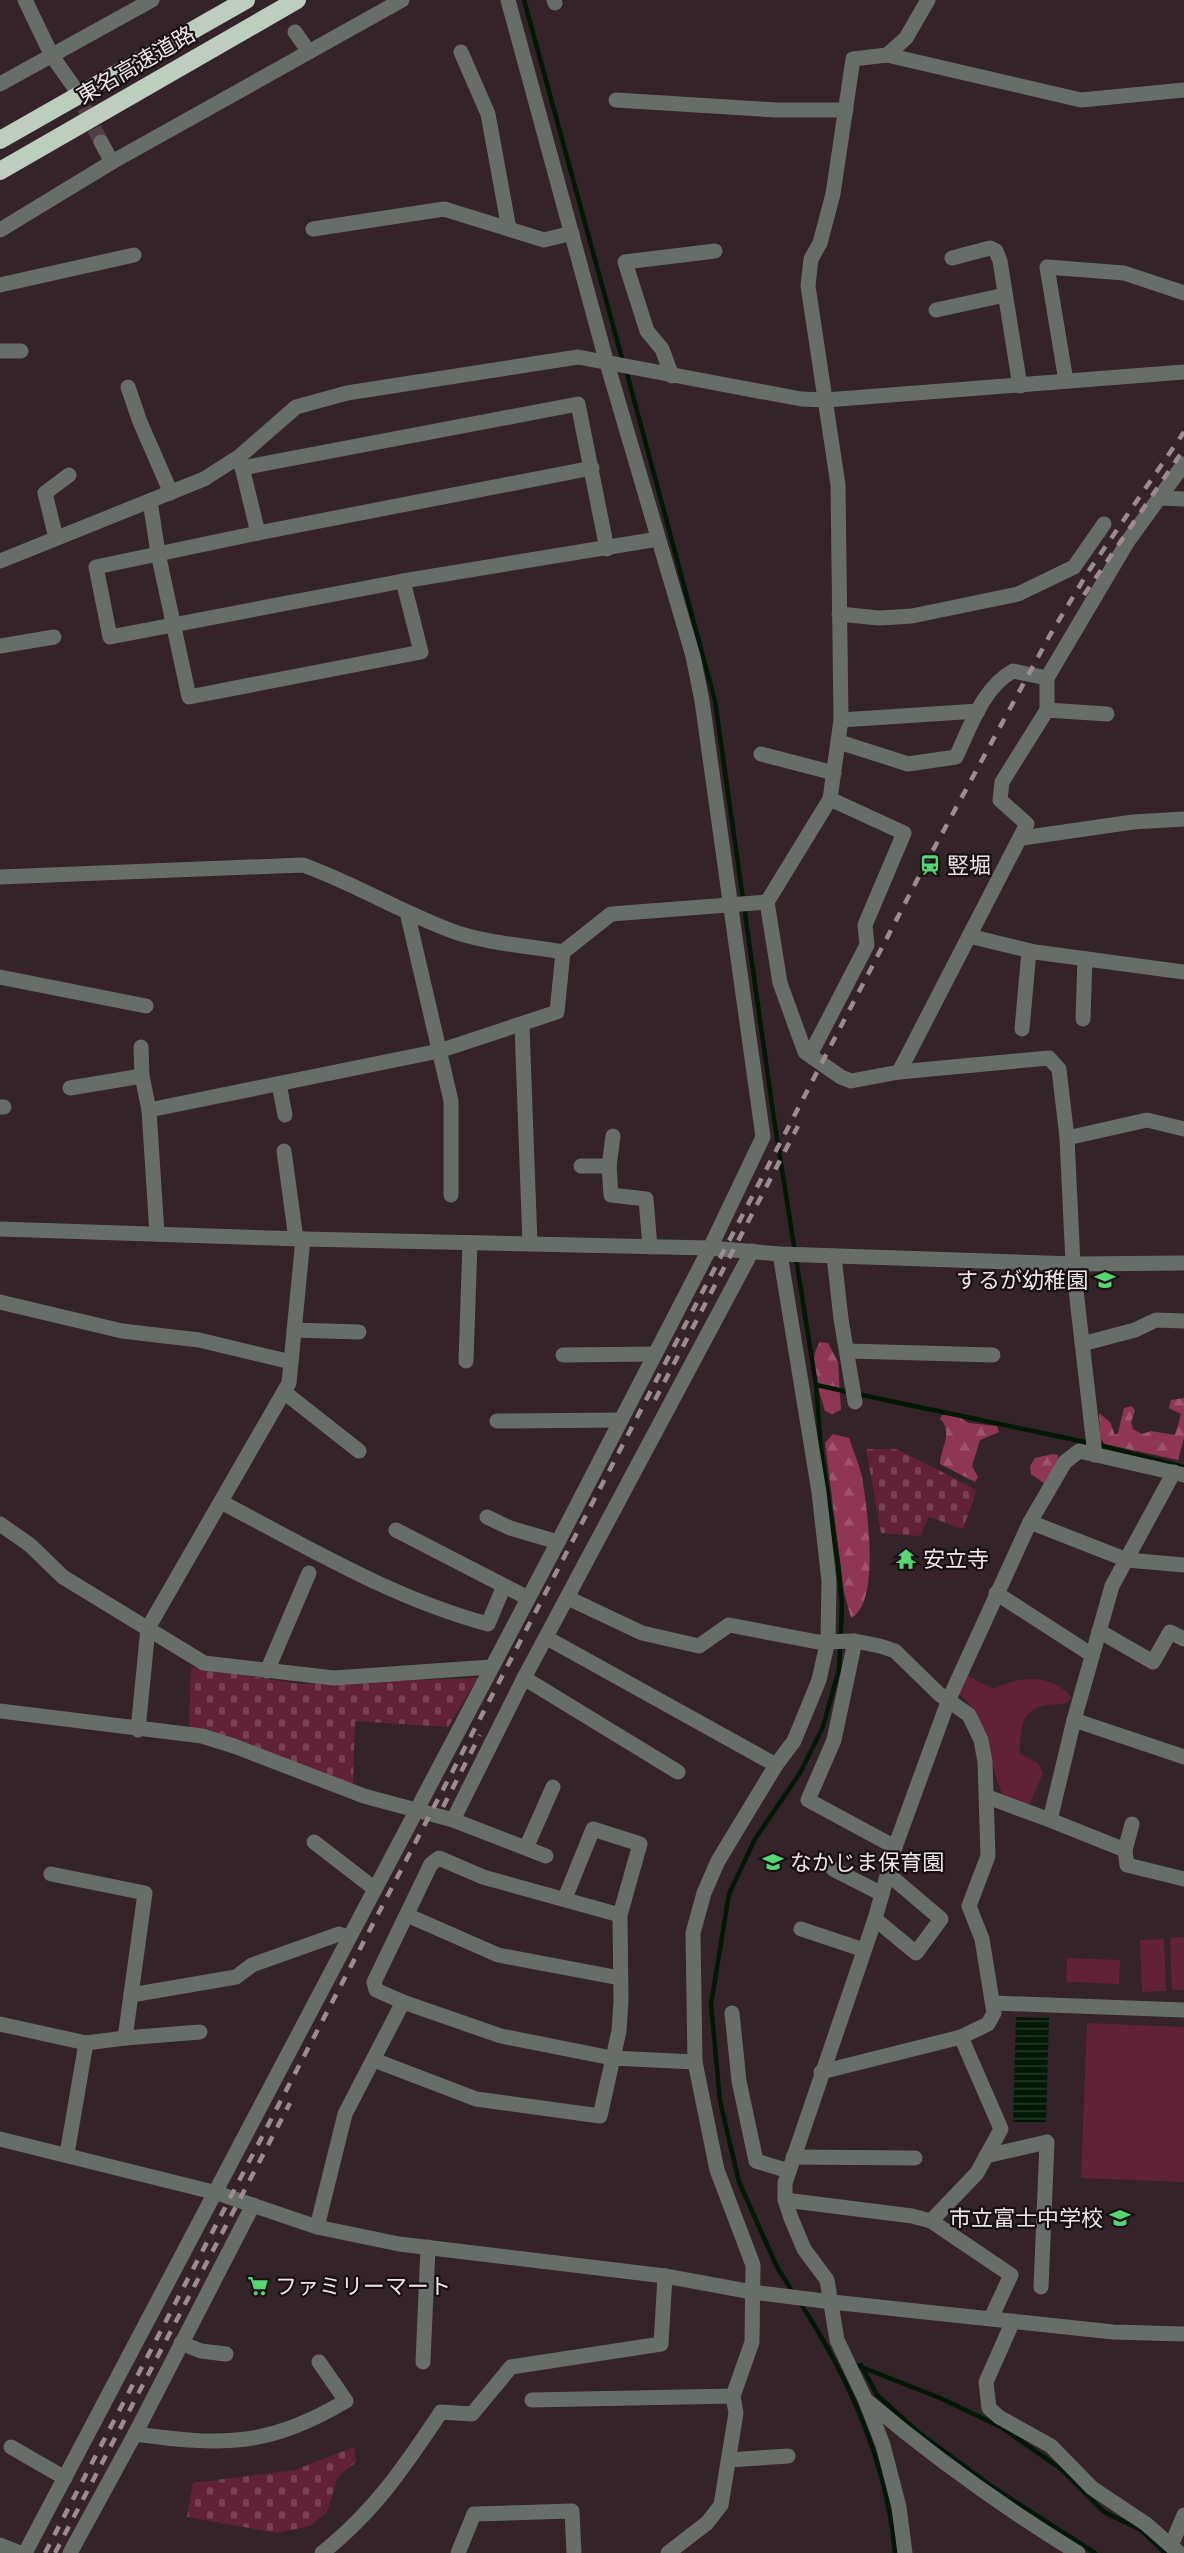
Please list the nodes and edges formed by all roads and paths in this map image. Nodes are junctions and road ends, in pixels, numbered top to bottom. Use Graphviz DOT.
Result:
graph roads {
  1 [pos="25,0"];
  2 [pos="152,0"];
  3 [pos="246,0"];
  4 [pos="297,0"];
  5 [pos="402,0"];
  6 [pos="508,0"];
  7 [pos="928,0"];
  8 [pos="295,32"];
  9 [pos="309,52"];
  10 [pos="461,52"];
  11 [pos="887,55"];
  12 [pos="52,56"];
  13 [pos="0,84"];
  14 [pos="74,87"];
  15 [pos="1184,90"];
  16 [pos="616,100"];
  17 [pos="846,111"];
  18 [pos="0,140"];
  19 [pos="101,142"];
  20 [pos="112,162"];
  21 [pos="0,171"];
  22 [pos="313,229"];
  23 [pos="509,229"];
  24 [pos="0,230"];
  25 [pos="572,232"];
  26 [pos="715,251"];
  27 [pos="134,255"];
  28 [pos="952,258"];
  29 [pos="0,285"];
  30 [pos="1184,293"];
  31 [pos="1005,295"];
  32 [pos="936,310"];
  33 [pos="0,351"];
  34 [pos="21,351"];
  35 [pos="606,360"];
  36 [pos="1184,372"];
  37 [pos="672,376"];
  38 [pos="1066,381"];
  39 [pos="1020,386"];
  40 [pos="128,387"];
  41 [pos="826,400"];
  42 [pos="241,462"];
  43 [pos="1184,464"];
  44 [pos="592,468"];
  45 [pos="69,475"];
  46 [pos="171,493"];
  47 [pos="1160,498"];
  48 [pos="1184,499"];
  49 [pos="150,501"];
  50 [pos="1104,524"];
  51 [pos="258,532"];
  52 [pos="56,538"];
  53 [pos="658,539"];
  54 [pos="607,549"];
  55 [pos="158,554"];
  56 [pos="0,561"];
  57 [pos="404,581"];
  58 [pos="839,614"];
  59 [pos="174,624"];
  60 [pos="54,637"];
  61 [pos="0,646"];
  62 [pos="1047,678"];
  63 [pos="1047,710"];
  64 [pos="978,711"];
  65 [pos="1107,714"];
  66 [pos="841,720"];
  67 [pos="839,742"];
  68 [pos="761,754"];
  69 [pos="834,773"];
  70 [pos="830,799"];
  71 [pos="1184,819"];
  72 [pos="1022,838"];
  73 [pos="0,877"];
  74 [pos="767,902"];
  75 [pos="731,906"];
  76 [pos="407,912"];
  77 [pos="969,936"];
  78 [pos="1029,951"];
  79 [pos="563,952"];
  80 [pos="1085,959"];
  81 [pos="1184,972"];
  82 [pos="0,977"];
  83 [pos="146,1006"];
  84 [pos="1083,1019"];
  85 [pos="522,1026"];
  86 [pos="1022,1029"];
  87 [pos="141,1047"];
  88 [pos="439,1051"];
  89 [pos="810,1055"];
  90 [pos="898,1072"];
  91 [pos="142,1076"];
  92 [pos="279,1084"];
  93 [pos="70,1088"];
  94 [pos="149,1110"];
  95 [pos="285,1115"];
  96 [pos="1184,1129"];
  97 [pos="613,1136"];
  98 [pos="1067,1138"];
  99 [pos="284,1151"];
  100 [pos="581,1166"];
  101 [pos="609,1166"];
  102 [pos="451,1195"];
  103 [pos="0,1229"];
  104 [pos="157,1234"];
  105 [pos="299,1239"];
  106 [pos="470,1243"];
  107 [pos="530,1244"];
  108 [pos="650,1247"];
  109 [pos="710,1248"];
  110 [pos="752,1251"];
  111 [pos="780,1254"];
  112 [pos="829,1256"];
  113 [pos="1184,1263"];
  114 [pos="1073,1264"];
  115 [pos="0,1302"];
  116 [pos="1184,1321"];
  117 [pos="294,1330"];
  118 [pos="358,1332"];
  119 [pos="1082,1344"];
  120 [pos="848,1351"];
  121 [pos="563,1354"];
  122 [pos="655,1354"];
  123 [pos="993,1355"];
  124 [pos="466,1361"];
  125 [pos="291,1362"];
  126 [pos="284,1392"];
  127 [pos="855,1402"];
  128 [pos="621,1420"];
  129 [pos="497,1421"];
  130 [pos="359,1451"];
  131 [pos="1095,1455"];
  132 [pos="1179,1473"];
  133 [pos="221,1502"];
  134 [pos="488,1517"];
  135 [pos="1030,1522"];
  136 [pos="0,1524"];
  137 [pos="396,1530"];
  138 [pos="558,1542"];
  139 [pos="1127,1560"];
  140 [pos="1184,1565"];
  141 [pos="309,1573"];
  142 [pos="504,1586"];
  143 [pos="996,1593"];
  144 [pos="528,1598"];
  145 [pos="568,1598"];
  146 [pos="148,1628"];
  147 [pos="1099,1631"];
  148 [pos="547,1638"];
  149 [pos="1184,1639"];
  150 [pos="828,1640"];
  151 [pos="855,1641"];
  152 [pos="1092,1655"];
  153 [pos="491,1667"];
  154 [pos="267,1671"];
  155 [pos="524,1678"];
  156 [pos="949,1699"];
  157 [pos="0,1711"];
  158 [pos="1074,1720"];
  159 [pos="138,1730"];
  160 [pos="1184,1757"];
  161 [pos="776,1765"];
  162 [pos="678,1772"];
  163 [pos="553,1787"];
  164 [pos="988,1797"];
  165 [pos="417,1808"];
  166 [pos="453,1820"];
  167 [pos="1050,1820"];
  168 [pos="1132,1824"];
  169 [pos="314,1842"];
  170 [pos="895,1847"];
  171 [pos="526,1848"];
  172 [pos="1125,1850"];
  173 [pos="546,1856"];
  174 [pos="833,1869"];
  175 [pos="51,1874"];
  176 [pos="888,1874"];
  177 [pos="1184,1879"];
  178 [pos="375,1889"];
  179 [pos="882,1894"];
  180 [pos="565,1898"];
  181 [pos="407,1915"];
  182 [pos="620,1915"];
  183 [pos="875,1919"];
  184 [pos="801,1929"];
  185 [pos="348,1937"];
  186 [pos="864,1950"];
  187 [pos="620,1978"];
  188 [pos="131,1995"];
  189 [pos="403,2002"];
  190 [pos="994,2003"];
  191 [pos="1184,2010"];
  192 [pos="732,2013"];
  193 [pos="0,2024"];
  194 [pos="200,2032"];
  195 [pos="960,2037"];
  196 [pos="125,2038"];
  197 [pos="86,2043"];
  198 [pos="612,2058"];
  199 [pos="374,2060"];
  200 [pos="695,2062"];
  201 [pos="821,2072"];
  202 [pos="0,2139"];
  203 [pos="67,2154"];
  204 [pos="986,2157"];
  205 [pos="915,2158"];
  206 [pos="791,2164"];
  207 [pos="217,2193"];
  208 [pos="785,2200"];
  209 [pos="253,2205"];
  210 [pos="931,2221"];
  211 [pos="317,2227"];
  212 [pos="428,2247"];
  213 [pos="665,2276"];
  214 [pos="1041,2288"];
  215 [pos="752,2292"];
  216 [pos="832,2302"];
  217 [pos="991,2318"];
  218 [pos="1013,2321"];
  219 [pos="1184,2334"];
  220 [pos="181,2343"];
  221 [pos="226,2354"];
  222 [pos="319,2361"];
  223 [pos="423,2362"];
  224 [pos="733,2396"];
  225 [pos="865,2399"];
  226 [pos="532,2400"];
  227 [pos="135,2434"];
  228 [pos="11,2447"];
  229 [pos="788,2456"];
  230 [pos="729,2460"];
  231 [pos="65,2478"];
  232 [pos="1184,2515"];
  233 [pos="0,2545"];
  234 [pos="1175,2550"];
  235 [pos="20,2553"];
  236 [pos="26,2553"];
  237 [pos="70,2553"];
  238 [pos="322,2553"];
  239 [pos="459,2553"];
  240 [pos="574,2553"];
  241 [pos="668,2553"];
  242 [pos="905,2553"];
  243 [pos="1078,2553"];
  1 -- 12 [label="street"];
  2 -- 12 [label="street"];
  3 -- 18 [label="highway, 東名高速道路"];
  4 -- 21 [label="highway, 東名高速道路"];
  5 -- 9 [label="street"];
  6 -- 25 [label="street"];
  7 -- 11 [label="street"];
  8 -- 9 [label="street"];
  9 -- 20 [label="street"];
  10 -- 23 [label="street"];
  11 -- 15 [label="street"];
  11 -- 17 [label="street"];
  12 -- 13 [label="street"];
  12 -- 14 [label="street"];
  16 -- 17 [label="street"];
  17 -- 41 [label="street"];
  19 -- 20 [label="street"];
  20 -- 24 [label="street"];
  22 -- 23 [label="street"];
  23 -- 25 [label="street"];
  25 -- 35 [label="street"];
  26 -- 37 [label="street"];
  27 -- 29 [label="street"];
  28 -- 31 [label="street"];
  30 -- 38 [label="street"];
  31 -- 32 [label="street"];
  31 -- 39 [label="street"];
  33 -- 34 [label="street"];
  35 -- 37 [label="street"];
  35 -- 42 [label="street"];
  35 -- 53 [label="street"];
  36 -- 38 [label="street"];
  37 -- 41 [label="street"];
  38 -- 39 [label="street"];
  39 -- 41 [label="street"];
  40 -- 46 [label="street"];
  41 -- 58 [label="street"];
  42 -- 44 [label="street"];
  42 -- 46 [label="street"];
  42 -- 51 [label="street"];
  43 -- 47 [label="street"];
  44 -- 51 [label="street"];
  44 -- 54 [label="street"];
  45 -- 52 [label="street"];
  46 -- 49 [label="street"];
  47 -- 48 [label="street"];
  47 -- 62 [label="street"];
  49 -- 52 [label="street"];
  49 -- 55 [label="street"];
  50 -- 58 [label="street"];
  51 -- 55 [label="street"];
  52 -- 56 [label="street"];
  53 -- 54 [label="street"];
  53 -- 75 [label="street"];
  54 -- 57 [label="street"];
  55 -- 59 [label="street"];
  55 -- 59 [label="street"];
  57 -- 59 [label="street"];
  57 -- 59 [label="street"];
  58 -- 66 [label="street"];
  60 -- 61 [label="street"];
  62 -- 63 [label="street"];
  62 -- 64 [label="street"];
  63 -- 65 [label="street"];
  63 -- 72 [label="street"];
  64 -- 66 [label="street"];
  64 -- 67 [label="street"];
  66 -- 67 [label="street"];
  67 -- 69 [label="street"];
  68 -- 69 [label="street"];
  69 -- 70 [label="street"];
  70 -- 74 [label="street"];
  70 -- 89 [label="street"];
  71 -- 72 [label="street"];
  72 -- 77 [label="street"];
  73 -- 76 [label="street"];
  74 -- 75 [label="street"];
  74 -- 89 [label="street"];
  75 -- 79 [label="street"];
  75 -- 109 [label="street"];
  76 -- 79 [label="street"];
  76 -- 88 [label="street"];
  77 -- 78 [label="street"];
  77 -- 90 [label="street"];
  78 -- 80 [label="street"];
  78 -- 86 [label="street"];
  79 -- 85 [label="street"];
  80 -- 81 [label="street"];
  80 -- 84 [label="street"];
  82 -- 83 [label="street"];
  85 -- 88 [label="street"];
  85 -- 107 [label="street"];
  87 -- 91 [label="street"];
  88 -- 92 [label="street"];
  88 -- 102 [label="street"];
  89 -- 90 [label="street"];
  90 -- 98 [label="street"];
  91 -- 93 [label="street"];
  91 -- 94 [label="street"];
  92 -- 94 [label="street"];
  92 -- 95 [label="street"];
  94 -- 104 [label="street"];
  96 -- 98 [label="street"];
  97 -- 101 [label="street"];
  98 -- 114 [label="street"];
  99 -- 105 [label="street"];
  100 -- 101 [label="street"];
  101 -- 108 [label="street"];
  103 -- 104 [label="street"];
  104 -- 105 [label="street"];
  105 -- 106 [label="street"];
  105 -- 117 [label="street"];
  106 -- 107 [label="street"];
  106 -- 124 [label="street"];
  107 -- 108 [label="street"];
  108 -- 109 [label="street"];
  109 -- 110 [label="street"];
  109 -- 122 [label="street"];
  110 -- 111 [label="street"];
  110 -- 145 [label="street"];
  111 -- 112 [label="street"];
  111 -- 150 [label="street"];
  112 -- 114 [label="street"];
  112 -- 120 [label="street"];
  113 -- 114 [label="street"];
  114 -- 119 [label="street"];
  115 -- 125 [label="street"];
  116 -- 119 [label="street"];
  117 -- 118 [label="street"];
  117 -- 125 [label="street"];
  119 -- 131 [label="street"];
  120 -- 123 [label="street"];
  120 -- 127 [label="street"];
  121 -- 122 [label="street"];
  122 -- 128 [label="street"];
  125 -- 126 [label="street"];
  126 -- 130 [label="street"];
  126 -- 133 [label="street"];
  128 -- 129 [label="street"];
  128 -- 138 [label="street"];
  131 -- 132 [label="street"];
  131 -- 135 [label="street"];
  132 -- 139 [label="street"];
  133 -- 142 [label="street"];
  133 -- 146 [label="street"];
  134 -- 138 [label="street"];
  135 -- 139 [label="street"];
  135 -- 143 [label="street"];
  136 -- 146 [label="street"];
  137 -- 142 [label="street"];
  138 -- 144 [label="street"];
  139 -- 140 [label="street"];
  139 -- 147 [label="street"];
  141 -- 154 [label="street"];
  142 -- 144 [label="street"];
  143 -- 152 [label="street"];
  143 -- 156 [label="street"];
  144 -- 153 [label="street"];
  145 -- 148 [label="street"];
  145 -- 150 [label="street"];
  146 -- 154 [label="street"];
  146 -- 159 [label="street"];
  147 -- 149 [label="street"];
  147 -- 152 [label="street"];
  148 -- 155 [label="street"];
  148 -- 161 [label="street"];
  150 -- 151 [label="street"];
  150 -- 161 [label="street"];
  151 -- 156 [label="street"];
  151 -- 170 [label="street"];
  152 -- 158 [label="street"];
  153 -- 154 [label="street"];
  153 -- 165 [label="street"];
  155 -- 162 [label="street"];
  155 -- 166 [label="street"];
  156 -- 164 [label="street"];
  156 -- 170 [label="street"];
  157 -- 159 [label="street"];
  158 -- 160 [label="street"];
  158 -- 167 [label="street"];
  159 -- 165 [label="street"];
  161 -- 200 [label="street"];
  163 -- 171 [label="street"];
  164 -- 167 [label="street"];
  164 -- 190 [label="street"];
  165 -- 166 [label="street"];
  165 -- 178 [label="street"];
  166 -- 171 [label="street"];
  167 -- 172 [label="street"];
  168 -- 172 [label="street"];
  169 -- 178 [label="street"];
  170 -- 176 [label="street"];
  171 -- 173 [label="street"];
  172 -- 177 [label="street"];
  174 -- 179 [label="street"];
  175 -- 188 [label="street"];
  176 -- 179 [label="street"];
  176 -- 183 [label="street"];
  178 -- 185 [label="street"];
  179 -- 183 [label="street"];
  180 -- 181 [label="street"];
  180 -- 182 [label="street"];
  180 -- 182 [label="street"];
  181 -- 187 [label="street"];
  181 -- 189 [label="street"];
  182 -- 187 [label="street"];
  183 -- 186 [label="street"];
  184 -- 186 [label="street"];
  185 -- 188 [label="street"];
  185 -- 207 [label="street"];
  186 -- 201 [label="street"];
  187 -- 198 [label="street"];
  188 -- 196 [label="street"];
  189 -- 198 [label="street"];
  189 -- 199 [label="street"];
  190 -- 191 [label="street"];
  190 -- 195 [label="street"];
  192 -- 206 [label="street"];
  193 -- 197 [label="street"];
  194 -- 196 [label="street"];
  195 -- 201 [label="street"];
  195 -- 204 [label="street"];
  196 -- 197 [label="street"];
  197 -- 203 [label="street"];
  198 -- 199 [label="street"];
  198 -- 200 [label="street"];
  199 -- 211 [label="street"];
  200 -- 215 [label="street"];
  201 -- 206 [label="street"];
  202 -- 203 [label="street"];
  203 -- 207 [label="street"];
  204 -- 210 [label="street"];
  204 -- 214 [label="street"];
  205 -- 206 [label="street"];
  206 -- 208 [label="street"];
  207 -- 209 [label="street"];
  207 -- 231 [label="street"];
  208 -- 210 [label="street"];
  208 -- 216 [label="street"];
  209 -- 211 [label="street"];
  209 -- 220 [label="street"];
  210 -- 217 [label="street"];
  211 -- 212 [label="street"];
  212 -- 213 [label="street"];
  212 -- 223 [label="street"];
  213 -- 215 [label="street"];
  213 -- 238 [label="street"];
  215 -- 216 [label="street"];
  215 -- 224 [label="street"];
  216 -- 217 [label="street"];
  216 -- 225 [label="street"];
  217 -- 218 [label="street"];
  218 -- 219 [label="street"];
  218 -- 234 [label="street"];
  220 -- 221 [label="street"];
  220 -- 227 [label="street"];
  222 -- 227 [label="street"];
  224 -- 226 [label="street"];
  224 -- 230 [label="street"];
  225 -- 242 [label="street"];
  225 -- 243 [label="street"];
  227 -- 237 [label="street"];
  228 -- 231 [label="street"];
  229 -- 230 [label="street"];
  230 -- 241 [label="street"];
  231 -- 236 [label="street"];
  232 -- 234 [label="street"];
  233 -- 235 [label="street"];
  239 -- 240 [label="street"];
}
